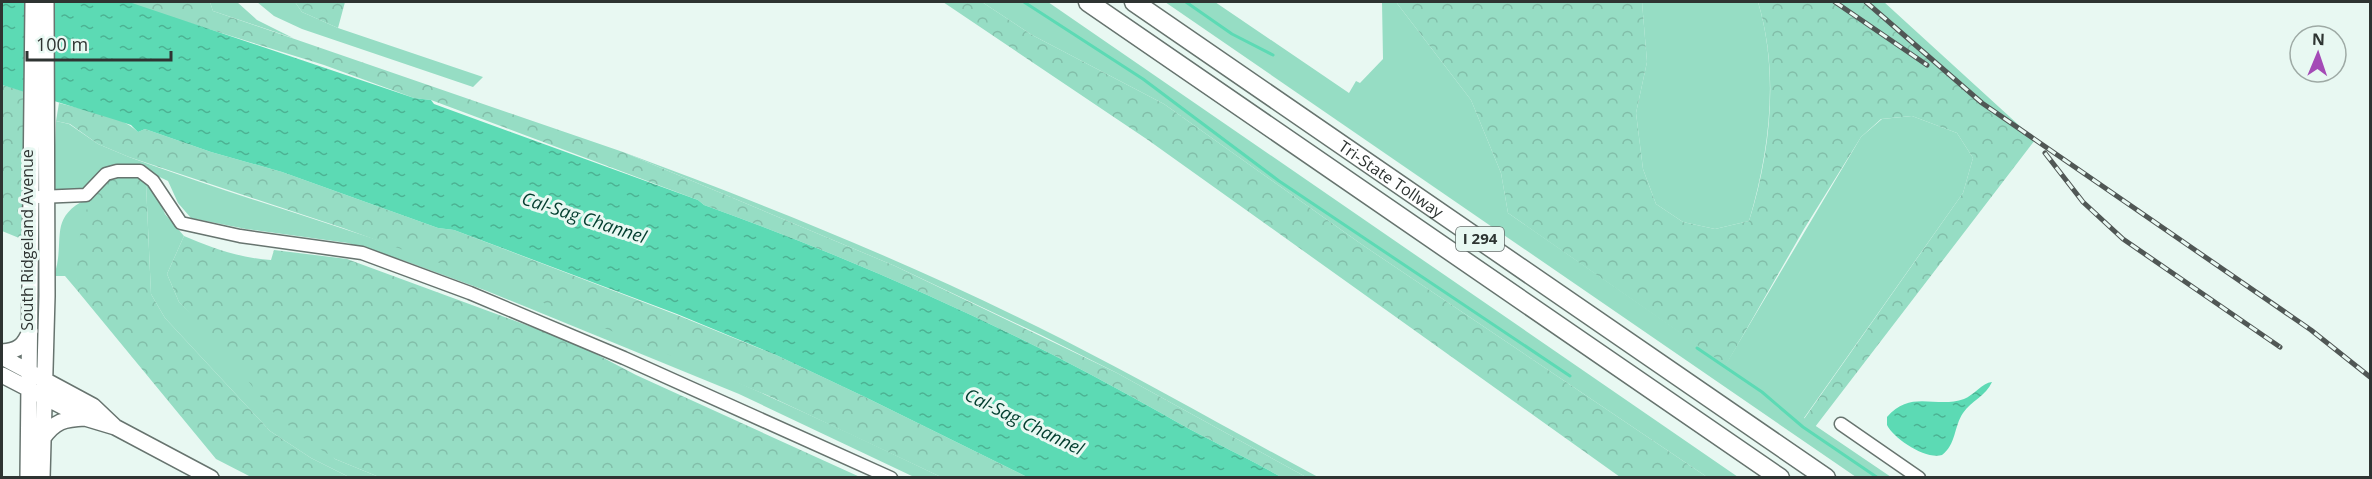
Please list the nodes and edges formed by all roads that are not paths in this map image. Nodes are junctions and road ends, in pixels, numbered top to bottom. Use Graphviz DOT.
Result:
graph roads {
  1 [pos="33,2"];
  2 [pos="46,2"];
  3 [pos="1088,2"];
  4 [pos="1134,2"];
  5 [pos="39,134"];
  6 [pos="38,197"];
  7 [pos="31,328"];
  8 [pos="2,352"];
  9 [pos="2,357"];
  10 [pos="30,372"];
  11 [pos="2,375"];
  12 [pos="45,379"];
  13 [pos="28,390"];
  14 [pos="43,396"];
  15 [pos="85,418"];
  16 [pos="1840,424"];
  17 [pos="115,427"];
  18 [pos="43,438"];
  19 [pos="28,477"];
  20 [pos="42,477"];
  21 [pos="211,477"];
  22 [pos="891,477"];
  23 [pos="1780,477"];
  24 [pos="1826,477"];
  25 [pos="1919,477"];
  1 -- 5 [label="main road, South Ridgeland Avenue"];
  2 -- 5 [label="main road, South Ridgeland Avenue"];
  3 -- 23 [label="highway, Tri-State Tollway / I 294"];
  4 -- 24 [label="highway, Tri-State Tollway / I 294"];
  5 -- 6 [label="main road, South Ridgeland Avenue"];
  6 -- 7 [label="main road, South Ridgeland Avenue"];
  6 -- 12 [label="main road, South Ridgeland Avenue"];
  6 -- 22 [label="street"];
  7 -- 8 [label="main road"];
  7 -- 10 [label="main road, South Ridgeland Avenue"];
  9 -- 10 [label="main road"];
  10 -- 12 [label="main road"];
  10 -- 13 [label="main road, South Ridgeland Avenue"];
  11 -- 13 [label="main road"];
  12 -- 14 [label="main road, South Ridgeland Avenue"];
  12 -- 17 [label="main road"];
  13 -- 14 [label="main road"];
  13 -- 19 [label="main road, South Ridgeland Avenue"];
  14 -- 15 [label="main road"];
  14 -- 18 [label="main road, South Ridgeland Avenue"];
  15 -- 17 [label="main road"];
  15 -- 18 [label="main road"];
  16 -- 25 [label="street"];
  17 -- 21 [label="main road"];
  18 -- 20 [label="main road, South Ridgeland Avenue"];
}
